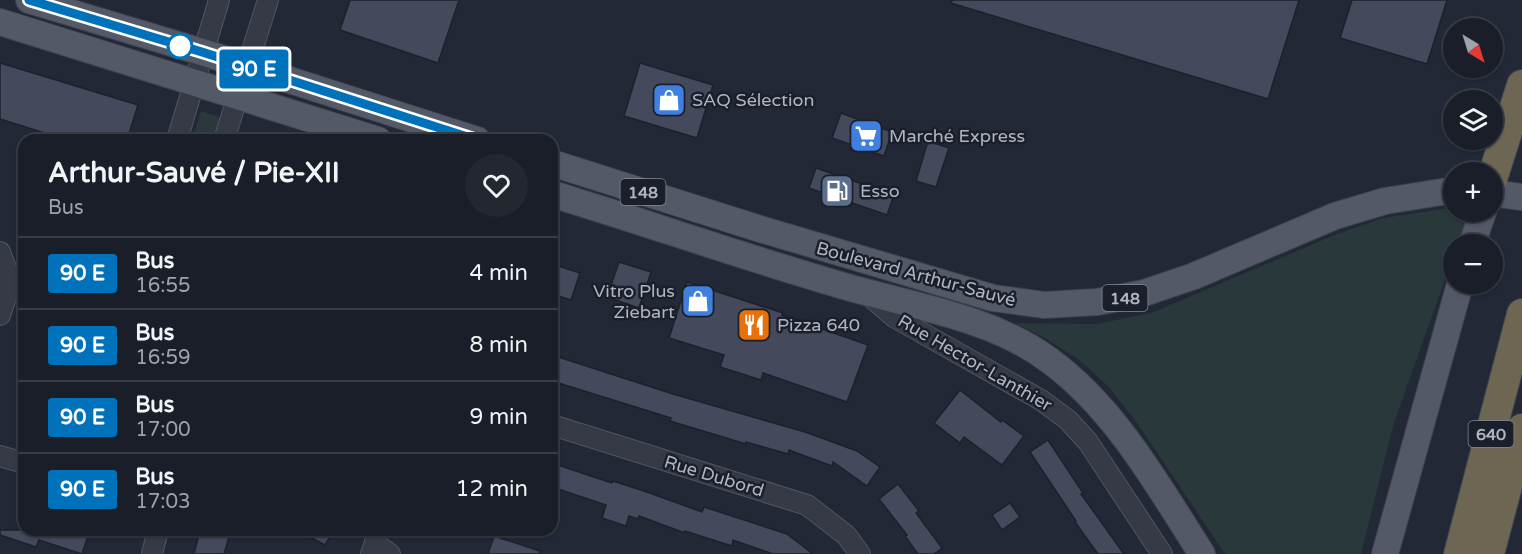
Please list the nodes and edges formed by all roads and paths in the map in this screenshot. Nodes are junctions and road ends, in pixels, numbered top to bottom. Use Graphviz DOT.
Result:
graph roads {
  1 [pos="29,0"];
  2 [pos="219,0"];
  3 [pos="268,0"];
  4 [pos="0,22"];
  5 [pos="202,52"];
  6 [pos="247,67"];
  7 [pos="194,82"];
  8 [pos="1522,85"];
  9 [pos="237,96"];
  10 [pos="179,134"];
  11 [pos="226,134"];
  12 [pos="359,134"];
  13 [pos="458,134"];
  14 [pos="1497,162"];
  15 [pos="558,165"];
  16 [pos="1443,192"];
  17 [pos="1503,194"];
  18 [pos="558,196"];
  19 [pos="1522,197"];
  20 [pos="0,252"];
  21 [pos="866,293"];
  22 [pos="1457,294"];
  23 [pos="1522,314"];
  24 [pos="0,315"];
  25 [pos="558,427"];
  26 [pos="1522,429"];
  27 [pos="0,456"];
  28 [pos="18,462"];
  29 [pos="156,536"];
  30 [pos="152,554"];
  31 [pos="860,554"];
  32 [pos="1161,554"];
  33 [pos="1202,554"];
  34 [pos="1384,554"];
  35 [pos="1459,554"];
  36 [pos="1489,554"];
  1 -- 5 [label="main road"];
  2 -- 5 [label="street"];
  3 -- 6 [label="street"];
  4 -- 7 [label="main road"];
  5 -- 6 [label="main road"];
  5 -- 7 [label="street"];
  6 -- 9 [label="street"];
  6 -- 13 [label="main road"];
  7 -- 9 [label="main road"];
  7 -- 10 [label="street"];
  8 -- 14 [label="highway"];
  9 -- 11 [label="street"];
  9 -- 12 [label="main road"];
  15 -- 16 [label="main road, Boulevard Arthur-Sauvé / 148"];
  17 -- 19 [label="main road"];
  18 -- 21 [label="main road, Boulevard Arthur-Sauvé / 148"];
  20 -- 24 [label="street"];
  21 -- 32 [label="street, Rue Hector-Lanthier"];
  21 -- 33 [label="main road, Boulevard Arthur-Sauvé / 148"];
  22 -- 34 [label="main road"];
  23 -- 35 [label="highway, 640"];
  25 -- 31 [label="street, Rue Dubord"];
  26 -- 36 [label="highway, 640"];
  27 -- 28 [label="street"];
  29 -- 30 [label="street"];
}
